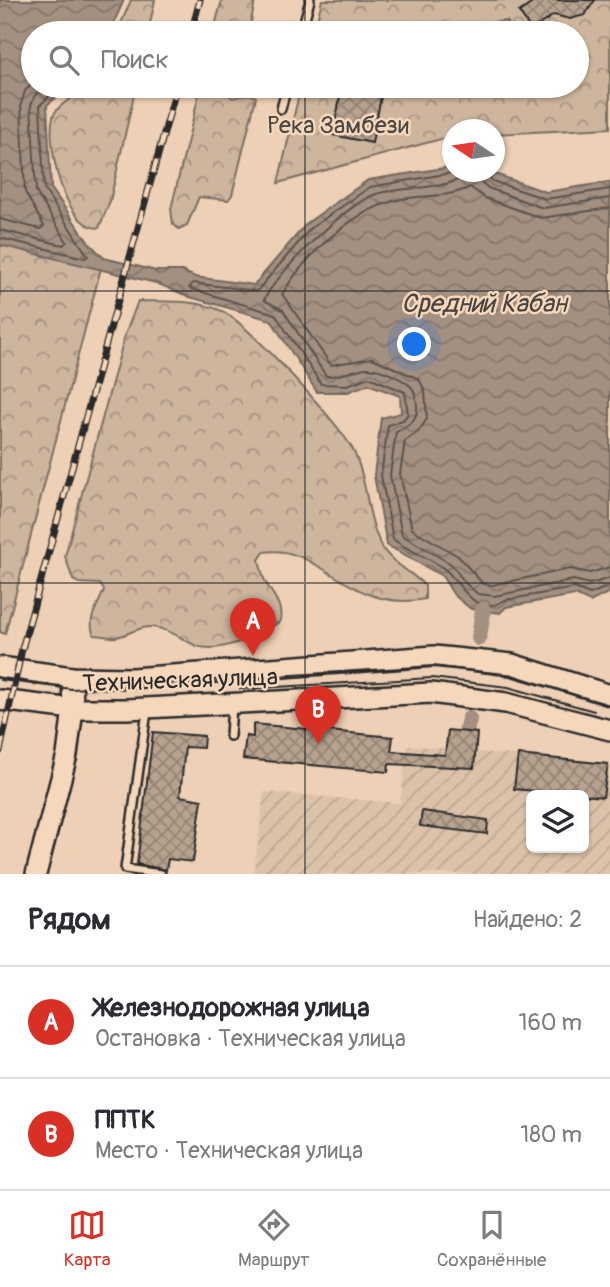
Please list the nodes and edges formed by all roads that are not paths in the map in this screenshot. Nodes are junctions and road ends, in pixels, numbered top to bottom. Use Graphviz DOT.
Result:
graph roads {
  1 [pos="310,0"];
  2 [pos="304,21"];
  3 [pos="284,98"];
  4 [pos="281,109"];
  5 [pos="0,667"];
  6 [pos="72,677"];
  7 [pos="610,695"];
  8 [pos="0,700"];
  9 [pos="232,704"];
  10 [pos="148,708"];
  11 [pos="73,709"];
  12 [pos="610,730"];
  13 [pos="230,736"];
  14 [pos="36,874"];
  15 [pos="161,874"];
  1 -- 2 [label="lane"];
  3 -- 4 [label="lane"];
  5 -- 6 [label="main road, Техническая улица"];
  6 -- 7 [label="main road, Техническая улица"];
  6 -- 11 [label="main road"];
  8 -- 11 [label="main road, Техническая улица"];
  9 -- 10 [label="main road, Техническая улица"];
  9 -- 12 [label="main road, Техническая улица"];
  9 -- 13 [label="lane"];
  10 -- 11 [label="main road, Техническая улица"];
  10 -- 15 [label="lane"];
  11 -- 14 [label="main road"];
}
